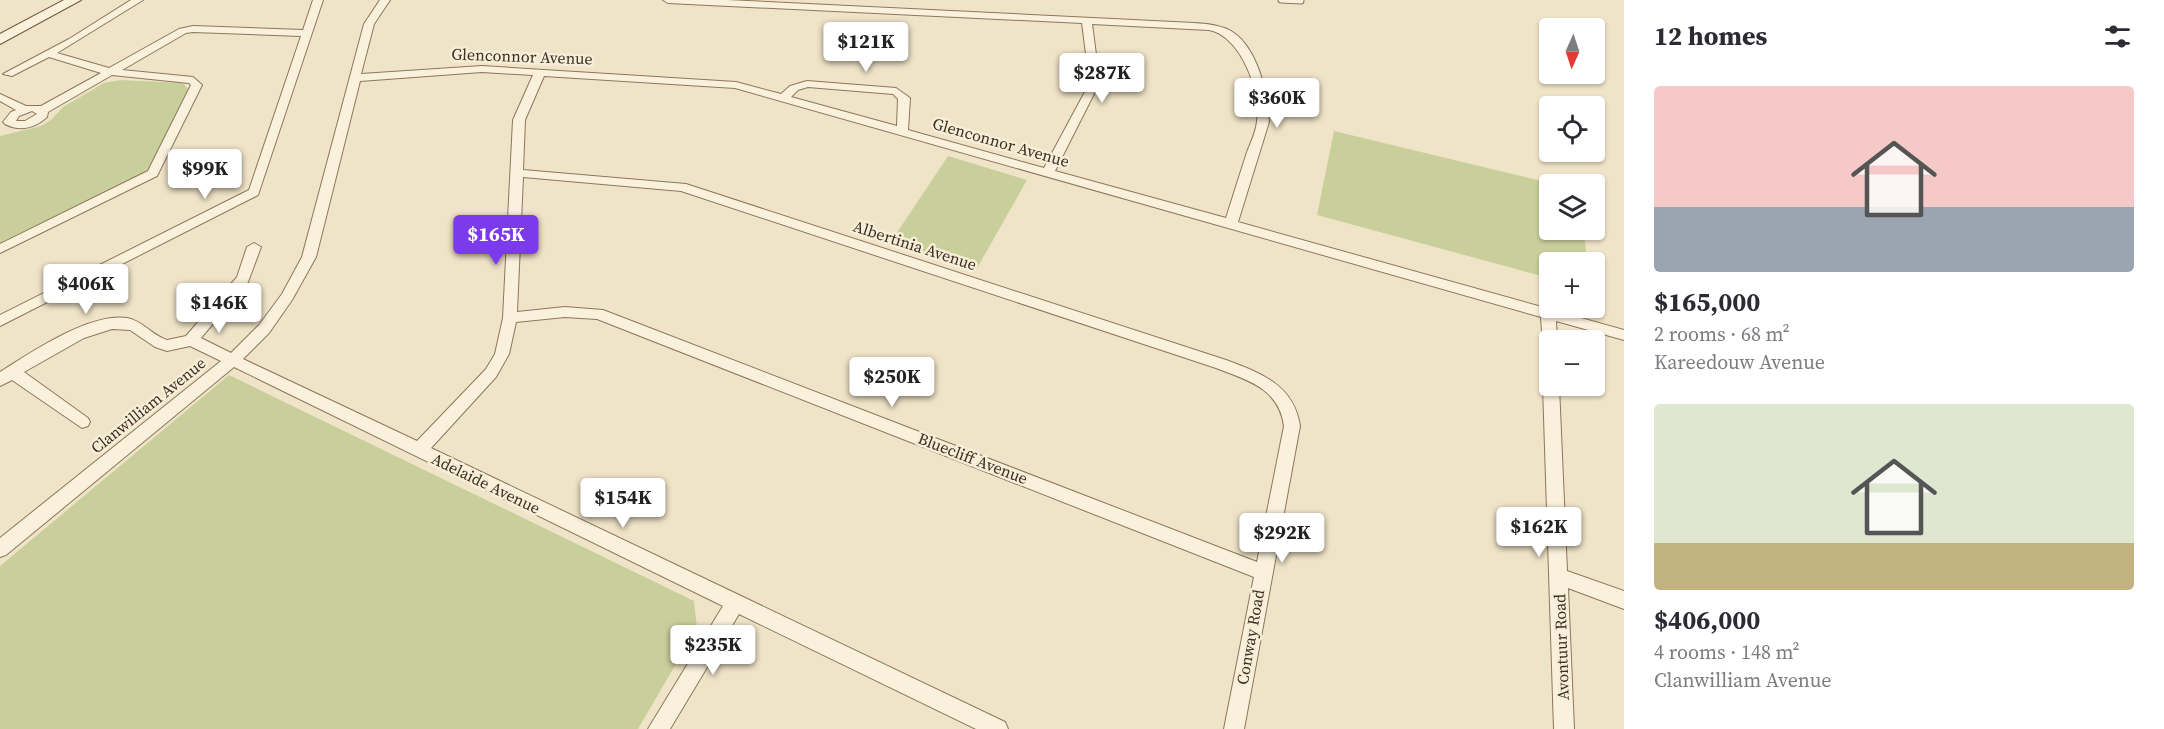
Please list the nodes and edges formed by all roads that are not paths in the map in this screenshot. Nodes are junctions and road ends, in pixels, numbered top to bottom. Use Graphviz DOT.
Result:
graph roads {
  1 [pos="74,0"];
  2 [pos="138,0"];
  3 [pos="318,0"];
  4 [pos="385,0"];
  5 [pos="668,0"];
  6 [pos="1281,0"];
  7 [pos="1301,1"];
  8 [pos="1087,22"];
  9 [pos="307,33"];
  10 [pos="0,40"];
  11 [pos="49,54"];
  12 [pos="110,72"];
  13 [pos="540,72"];
  14 [pos="8,74"];
  15 [pos="355,78"];
  16 [pos="0,97"];
  17 [pos="784,97"];
  18 [pos="0,110"];
  19 [pos="26,110"];
  20 [pos="42,110"];
  21 [pos="7,123"];
  22 [pos="902,131"];
  23 [pos="1048,172"];
  24 [pos="516,173"];
  25 [pos="1231,223"];
  26 [pos="254,247"];
  27 [pos="0,249"];
  28 [pos="1539,311"];
  29 [pos="510,318"];
  30 [pos="1562,318"];
  31 [pos="0,321"];
  32 [pos="1624,335"];
  33 [pos="191,340"];
  34 [pos="233,360"];
  35 [pos="6,376"];
  36 [pos="1551,396"];
  37 [pos="1287,404"];
  38 [pos="82,422"];
  39 [pos="419,450"];
  40 [pos="0,549"];
  41 [pos="1262,572"];
  42 [pos="1558,576"];
  43 [pos="1624,600"];
  44 [pos="736,602"];
  45 [pos="658,729"];
  46 [pos="998,729"];
  47 [pos="1234,729"];
  48 [pos="1564,729"];
  1 -- 10 [label="street"];
  2 -- 11 [label="street"];
  3 -- 9 [label="street"];
  4 -- 15 [label="street, Clanwilliam Avenue"];
  5 -- 8 [label="street"];
  6 -- 7 [label="lane"];
  8 -- 23 [label="street"];
  8 -- 25 [label="street"];
  9 -- 12 [label="street"];
  9 -- 31 [label="street"];
  11 -- 12 [label="street"];
  11 -- 14 [label="street"];
  12 -- 20 [label="street"];
  12 -- 27 [label="street"];
  13 -- 15 [label="street, Glenconnor Avenue"];
  13 -- 17 [label="street, Glenconnor Avenue"];
  13 -- 24 [label="street"];
  15 -- 34 [label="street, Clanwilliam Avenue"];
  16 -- 19 [label="street"];
  17 -- 22 [label="street, Glenconnor Avenue"];
  17 -- 22 [label="street"];
  18 -- 21 [label="street"];
  19 -- 20 [label="street"];
  19 -- 21 [label="street"];
  20 -- 21 [label="street"];
  22 -- 23 [label="street, Glenconnor Avenue"];
  23 -- 25 [label="street, Glenconnor Avenue"];
  24 -- 29 [label="street"];
  24 -- 37 [label="street, Albertinia Avenue"];
  25 -- 28 [label="street, Glenconnor Avenue"];
  26 -- 33 [label="street"];
  29 -- 39 [label="street"];
  29 -- 41 [label="street, Bluecliff Avenue"];
  30 -- 32 [label="street, Glenconnor Avenue"];
  33 -- 34 [label="street, Adelaide Avenue"];
  33 -- 35 [label="street"];
  34 -- 39 [label="street, Adelaide Avenue"];
  34 -- 40 [label="street, Clanwilliam Avenue"];
  35 -- 38 [label="street"];
  36 -- 42 [label="street, Avontuur Road"];
  37 -- 41 [label="street, Conway Road"];
  39 -- 44 [label="street, Adelaide Avenue"];
  41 -- 47 [label="street, Conway Road"];
  42 -- 43 [label="street"];
  42 -- 48 [label="street, Avontuur Road"];
  44 -- 45 [label="street"];
  44 -- 46 [label="street, Adelaide Avenue"];
}
